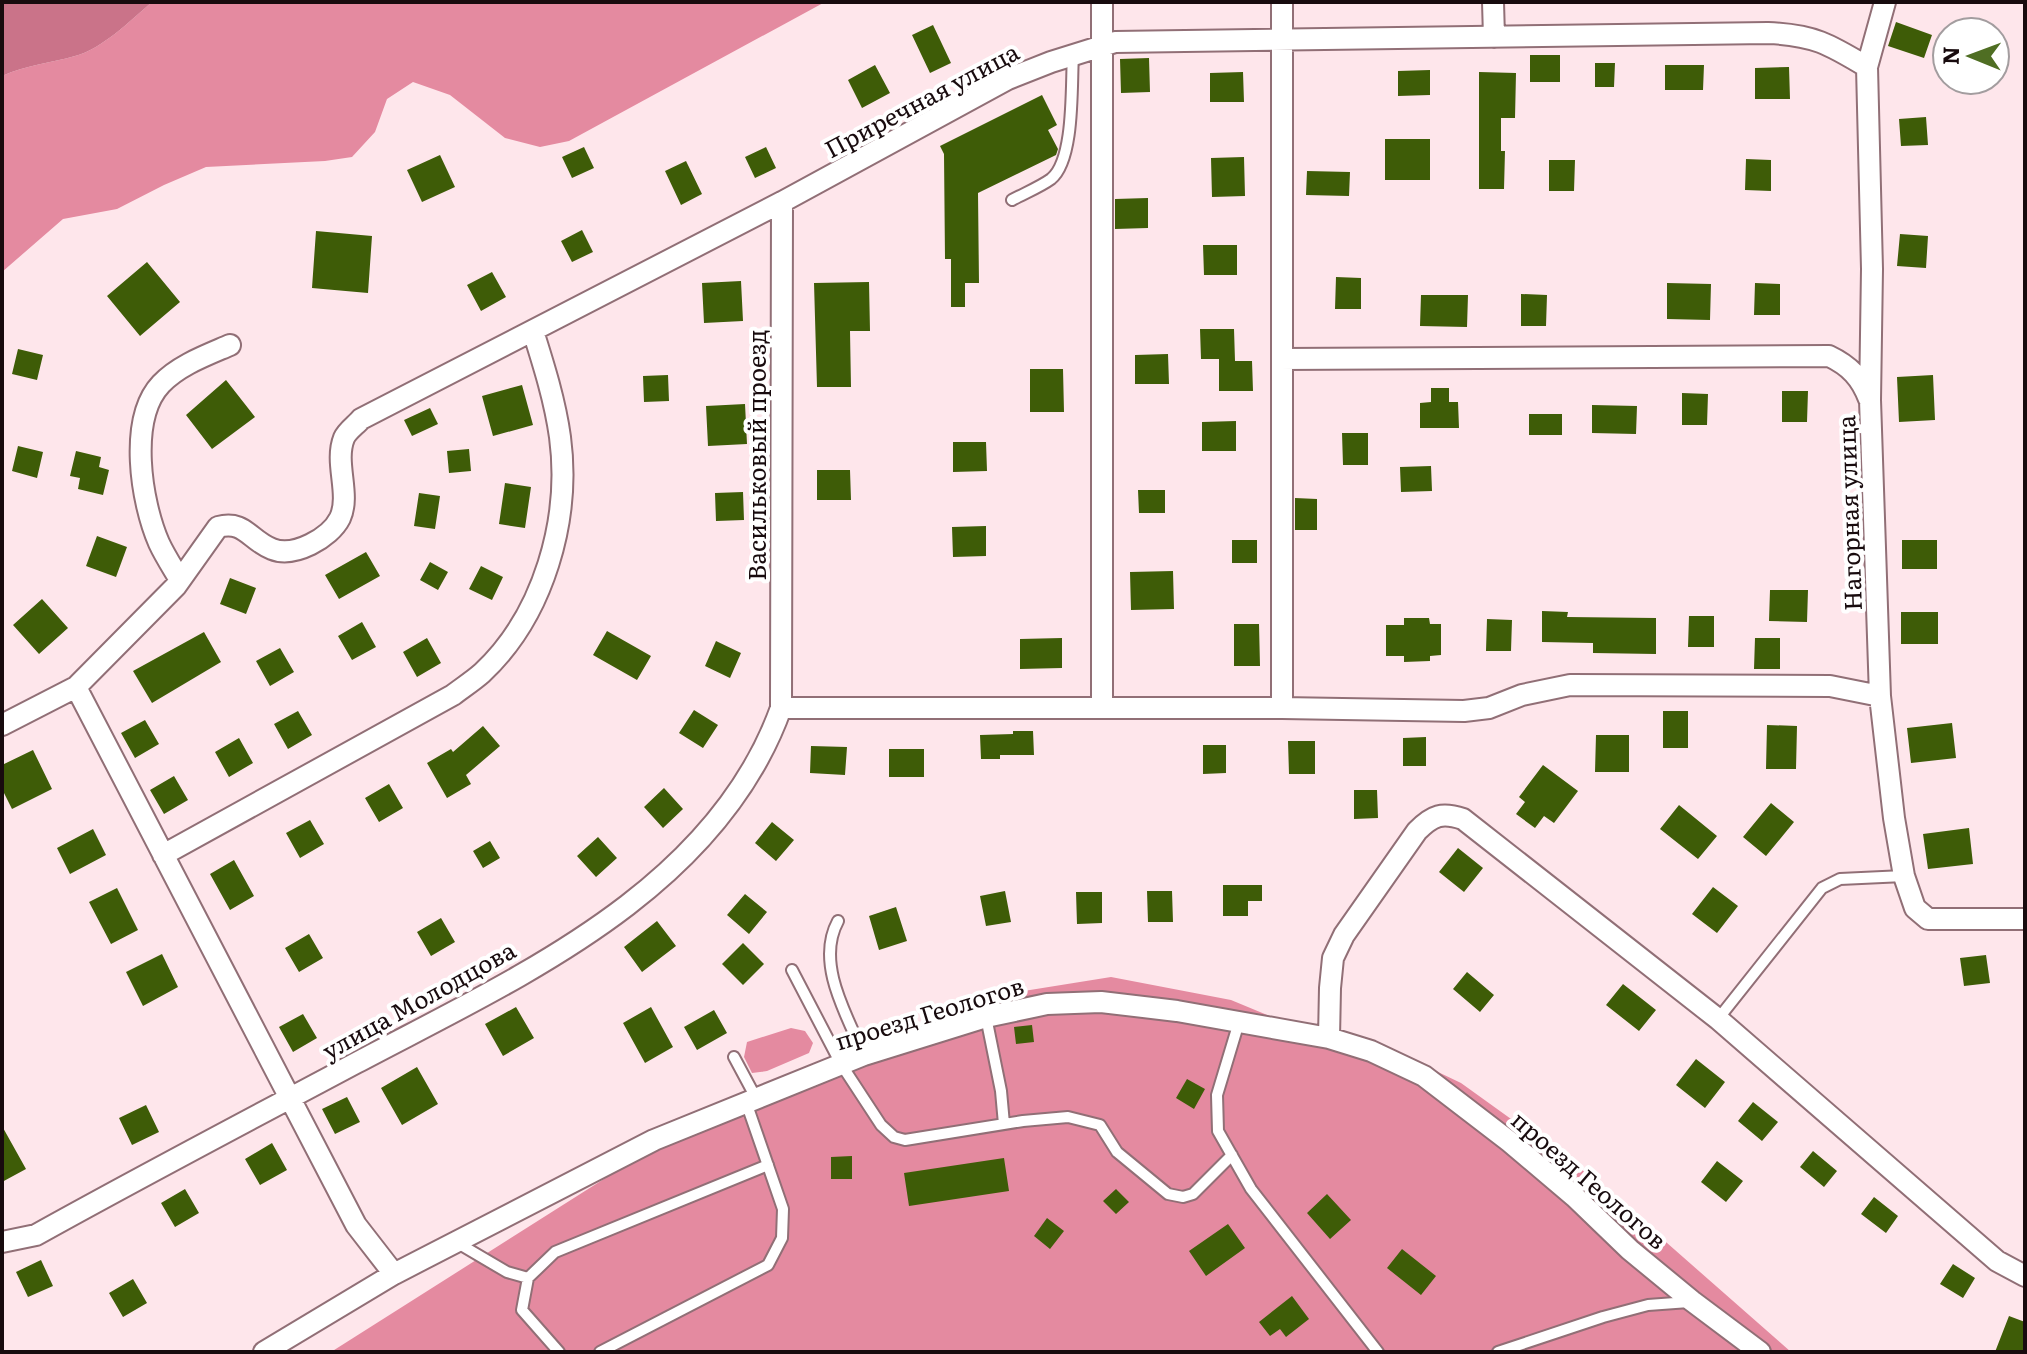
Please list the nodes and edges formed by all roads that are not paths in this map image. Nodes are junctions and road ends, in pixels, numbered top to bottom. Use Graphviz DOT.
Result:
graph roads {
  1 [pos="1102,2"];
  2 [pos="1282,2"];
  3 [pos="1493,2"];
  4 [pos="1885,2"];
  5 [pos="1494,37"];
  6 [pos="1282,40"];
  7 [pos="1102,46"];
  8 [pos="1073,55"];
  9 [pos="1867,67"];
  10 [pos="1012,200"];
  11 [pos="782,202"];
  12 [pos="533,331"];
  13 [pos="230,345"];
  14 [pos="1282,359"];
  15 [pos="1870,400"];
  16 [pos="180,580"];
  17 [pos="76,687"];
  18 [pos="1880,696"];
  19 [pos="781,708"];
  20 [pos="1102,708"];
  21 [pos="1282,708"];
  22 [pos="2,725"];
  23 [pos="163,855"];
  24 [pos="1904,876"];
  25 [pos="2025,919"];
  26 [pos="838,921"];
  27 [pos="792,970"];
  28 [pos="986,1017"];
  29 [pos="1718,1019"];
  30 [pos="1239,1022"];
  31 [pos="1329,1038"];
  32 [pos="864,1055"];
  33 [pos="734,1057"];
  34 [pos="841,1064"];
  35 [pos="290,1099"];
  36 [pos="751,1100"];
  37 [pos="1004,1124"];
  38 [pos="1232,1155"];
  39 [pos="768,1165"];
  40 [pos="2,1242"];
  41 [pos="456,1242"];
  42 [pos="394,1274"];
  43 [pos="2025,1276"];
  44 [pos="528,1278"];
  45 [pos="1692,1301"];
  46 [pos="264,1352"];
  47 [pos="559,1352"];
  48 [pos="600,1352"];
  49 [pos="1378,1352"];
  50 [pos="1498,1352"];
  51 [pos="1760,1352"];
  1 -- 7 [label="street"];
  2 -- 6 [label="street"];
  3 -- 5 [label="street"];
  4 -- 9 [label="street, Нагорная улица"];
  5 -- 6 [label="street, Приречная улица"];
  5 -- 9 [label="street, Приречная улица"];
  6 -- 7 [label="street, Приречная улица"];
  6 -- 14 [label="street"];
  7 -- 8 [label="street, Приречная улица"];
  7 -- 20 [label="street"];
  8 -- 10 [label="lane"];
  8 -- 11 [label="street, Приречная улица"];
  9 -- 15 [label="street, Нагорная улица"];
  11 -- 12 [label="street, Приречная улица"];
  11 -- 19 [label="street, Васильковый проезд"];
  12 -- 16 [label="street, Приречная улица"];
  12 -- 23 [label="street"];
  13 -- 16 [label="street"];
  14 -- 15 [label="street"];
  14 -- 21 [label="street"];
  15 -- 18 [label="street, Нагорная улица"];
  16 -- 17 [label="street, Приречная улица"];
  17 -- 22 [label="street, Приречная улица"];
  17 -- 23 [label="street"];
  18 -- 21 [label="street"];
  18 -- 24 [label="street, Нагорная улица"];
  19 -- 20 [label="street"];
  19 -- 35 [label="street, улица Молодцова"];
  20 -- 21 [label="street"];
  23 -- 35 [label="street"];
  24 -- 25 [label="street, Нагорная улица"];
  24 -- 29 [label="lane"];
  26 -- 32 [label="lane"];
  27 -- 34 [label="lane"];
  28 -- 30 [label="street, проезд Геологов"];
  28 -- 32 [label="street, проезд Геологов"];
  28 -- 37 [label="lane"];
  29 -- 31 [label="street"];
  29 -- 43 [label="street"];
  30 -- 31 [label="street, проезд Геологов"];
  30 -- 38 [label="lane"];
  31 -- 45 [label="street, проезд Геологов"];
  32 -- 34 [label="street, проезд Геологов"];
  33 -- 36 [label="lane"];
  34 -- 36 [label="street, проезд Геологов"];
  34 -- 37 [label="lane"];
  35 -- 40 [label="street, улица Молодцова"];
  35 -- 42 [label="street"];
  36 -- 39 [label="lane"];
  36 -- 41 [label="street, проезд Геологов"];
  37 -- 38 [label="lane"];
  38 -- 49 [label="lane"];
  39 -- 44 [label="lane"];
  39 -- 48 [label="lane"];
  41 -- 42 [label="street, проезд Геологов"];
  41 -- 44 [label="lane"];
  42 -- 46 [label="street, проезд Геологов"];
  44 -- 47 [label="lane"];
  45 -- 50 [label="lane"];
  45 -- 51 [label="street, проезд Геологов"];
}
